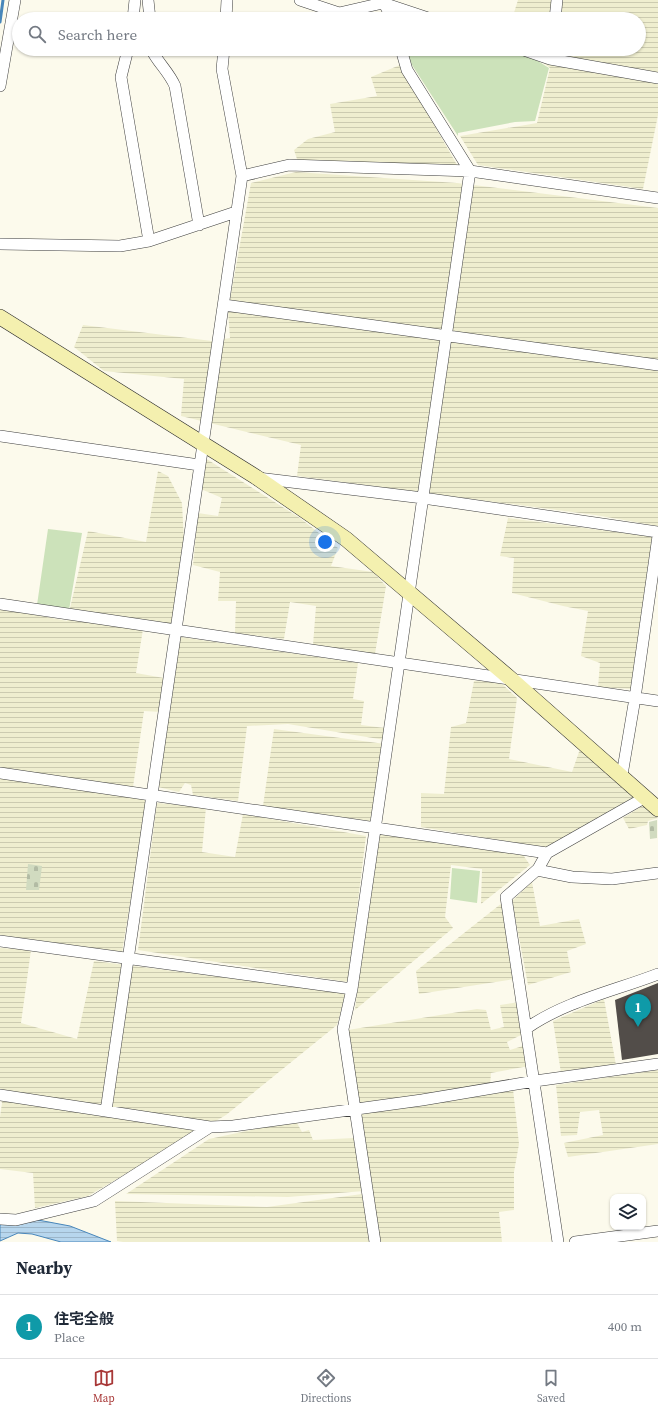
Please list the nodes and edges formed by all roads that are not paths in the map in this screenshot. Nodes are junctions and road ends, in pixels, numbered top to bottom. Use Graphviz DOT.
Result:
graph roads {
  1 [pos="15,0"];
  2 [pos="135,0"];
  3 [pos="148,0"];
  4 [pos="227,0"];
  5 [pos="300,0"];
  6 [pos="557,0"];
  7 [pos="383,2"];
  8 [pos="13,12"];
  9 [pos="134,12"];
  10 [pos="149,12"];
  11 [pos="226,12"];
  12 [pos="336,12"];
  13 [pos="343,12"];
  14 [pos="389,12"];
  15 [pos="411,12"];
  16 [pos="556,12"];
  17 [pos="12,17"];
  18 [pos="126,56"];
  19 [pos="155,56"];
  20 [pos="223,56"];
  21 [pos="403,56"];
  22 [pos="560,56"];
  23 [pos="658,78"];
  24 [pos="0,86"];
  25 [pos="470,171"];
  26 [pos="242,176"];
  27 [pos="658,198"];
  28 [pos="236,212"];
  29 [pos="199,225"];
  30 [pos="149,241"];
  31 [pos="0,244"];
  32 [pos="224,305"];
  33 [pos="0,317"];
  34 [pos="447,336"];
  35 [pos="658,365"];
  36 [pos="0,436"];
  37 [pos="202,445"];
  38 [pos="199,465"];
  39 [pos="256,477"];
  40 [pos="423,498"];
  41 [pos="658,532"];
  42 [pos="658,536"];
  43 [pos="410,592"];
  44 [pos="0,604"];
  45 [pos="176,631"];
  46 [pos="400,664"];
  47 [pos="512,680"];
  48 [pos="635,698"];
  49 [pos="658,701"];
  50 [pos="0,773"];
  51 [pos="622,775"];
  52 [pos="152,795"];
  53 [pos="644,798"];
  54 [pos="658,809"];
  55 [pos="376,828"];
  56 [pos="547,853"];
  57 [pos="537,870"];
  58 [pos="658,873"];
  59 [pos="0,941"];
  60 [pos="128,959"];
  61 [pos="658,974"];
  62 [pos="352,989"];
  63 [pos="527,1028"];
  64 [pos="658,1064"];
  65 [pos="535,1081"];
  66 [pos="0,1095"];
  67 [pos="354,1109"];
  68 [pos="106,1111"];
  69 [pos="210,1127"];
  70 [pos="0,1219"];
  71 [pos="658,1231"];
  72 [pos="375,1242"];
  73 [pos="558,1242"];
  74 [pos="575,1242"];
  1 -- 8 [label="street"];
  2 -- 9 [label="street"];
  3 -- 10 [label="street"];
  4 -- 11 [label="street"];
  5 -- 12 [label="street"];
  6 -- 16 [label="street"];
  7 -- 13 [label="street"];
  7 -- 14 [label="street"];
  7 -- 15 [label="street"];
  17 -- 24 [label="street"];
  18 -- 30 [label="street"];
  19 -- 29 [label="street"];
  20 -- 26 [label="street"];
  21 -- 25 [label="street"];
  22 -- 23 [label="street"];
  25 -- 26 [label="street"];
  25 -- 27 [label="street"];
  25 -- 34 [label="street"];
  26 -- 28 [label="street"];
  28 -- 29 [label="street"];
  28 -- 32 [label="street"];
  29 -- 30 [label="street"];
  30 -- 31 [label="street"];
  32 -- 34 [label="street"];
  32 -- 37 [label="street"];
  33 -- 37 [label="street"];
  34 -- 35 [label="street"];
  34 -- 40 [label="street"];
  36 -- 38 [label="street"];
  37 -- 38 [label="street"];
  37 -- 39 [label="street"];
  38 -- 45 [label="street"];
  39 -- 40 [label="street"];
  39 -- 43 [label="street"];
  40 -- 41 [label="street"];
  40 -- 43 [label="street"];
  42 -- 48 [label="street"];
  43 -- 46 [label="street"];
  43 -- 47 [label="street"];
  44 -- 45 [label="street"];
  45 -- 46 [label="street"];
  45 -- 52 [label="street"];
  46 -- 47 [label="street"];
  46 -- 55 [label="street"];
  47 -- 48 [label="street"];
  47 -- 51 [label="street"];
  48 -- 49 [label="street"];
  48 -- 51 [label="street"];
  50 -- 52 [label="street"];
  51 -- 53 [label="street"];
  52 -- 55 [label="street"];
  52 -- 60 [label="street"];
  53 -- 54 [label="street"];
  53 -- 56 [label="street"];
  55 -- 56 [label="street"];
  55 -- 62 [label="street"];
  56 -- 57 [label="street"];
  57 -- 58 [label="street"];
  57 -- 63 [label="street"];
  59 -- 60 [label="street"];
  60 -- 62 [label="street"];
  60 -- 68 [label="street"];
  61 -- 63 [label="street"];
  62 -- 67 [label="street"];
  63 -- 65 [label="street"];
  64 -- 65 [label="street"];
  65 -- 67 [label="street"];
  65 -- 73 [label="street"];
  66 -- 68 [label="street"];
  67 -- 69 [label="street"];
  67 -- 72 [label="street"];
  68 -- 69 [label="street"];
  69 -- 70 [label="street"];
  71 -- 74 [label="street"];
}
